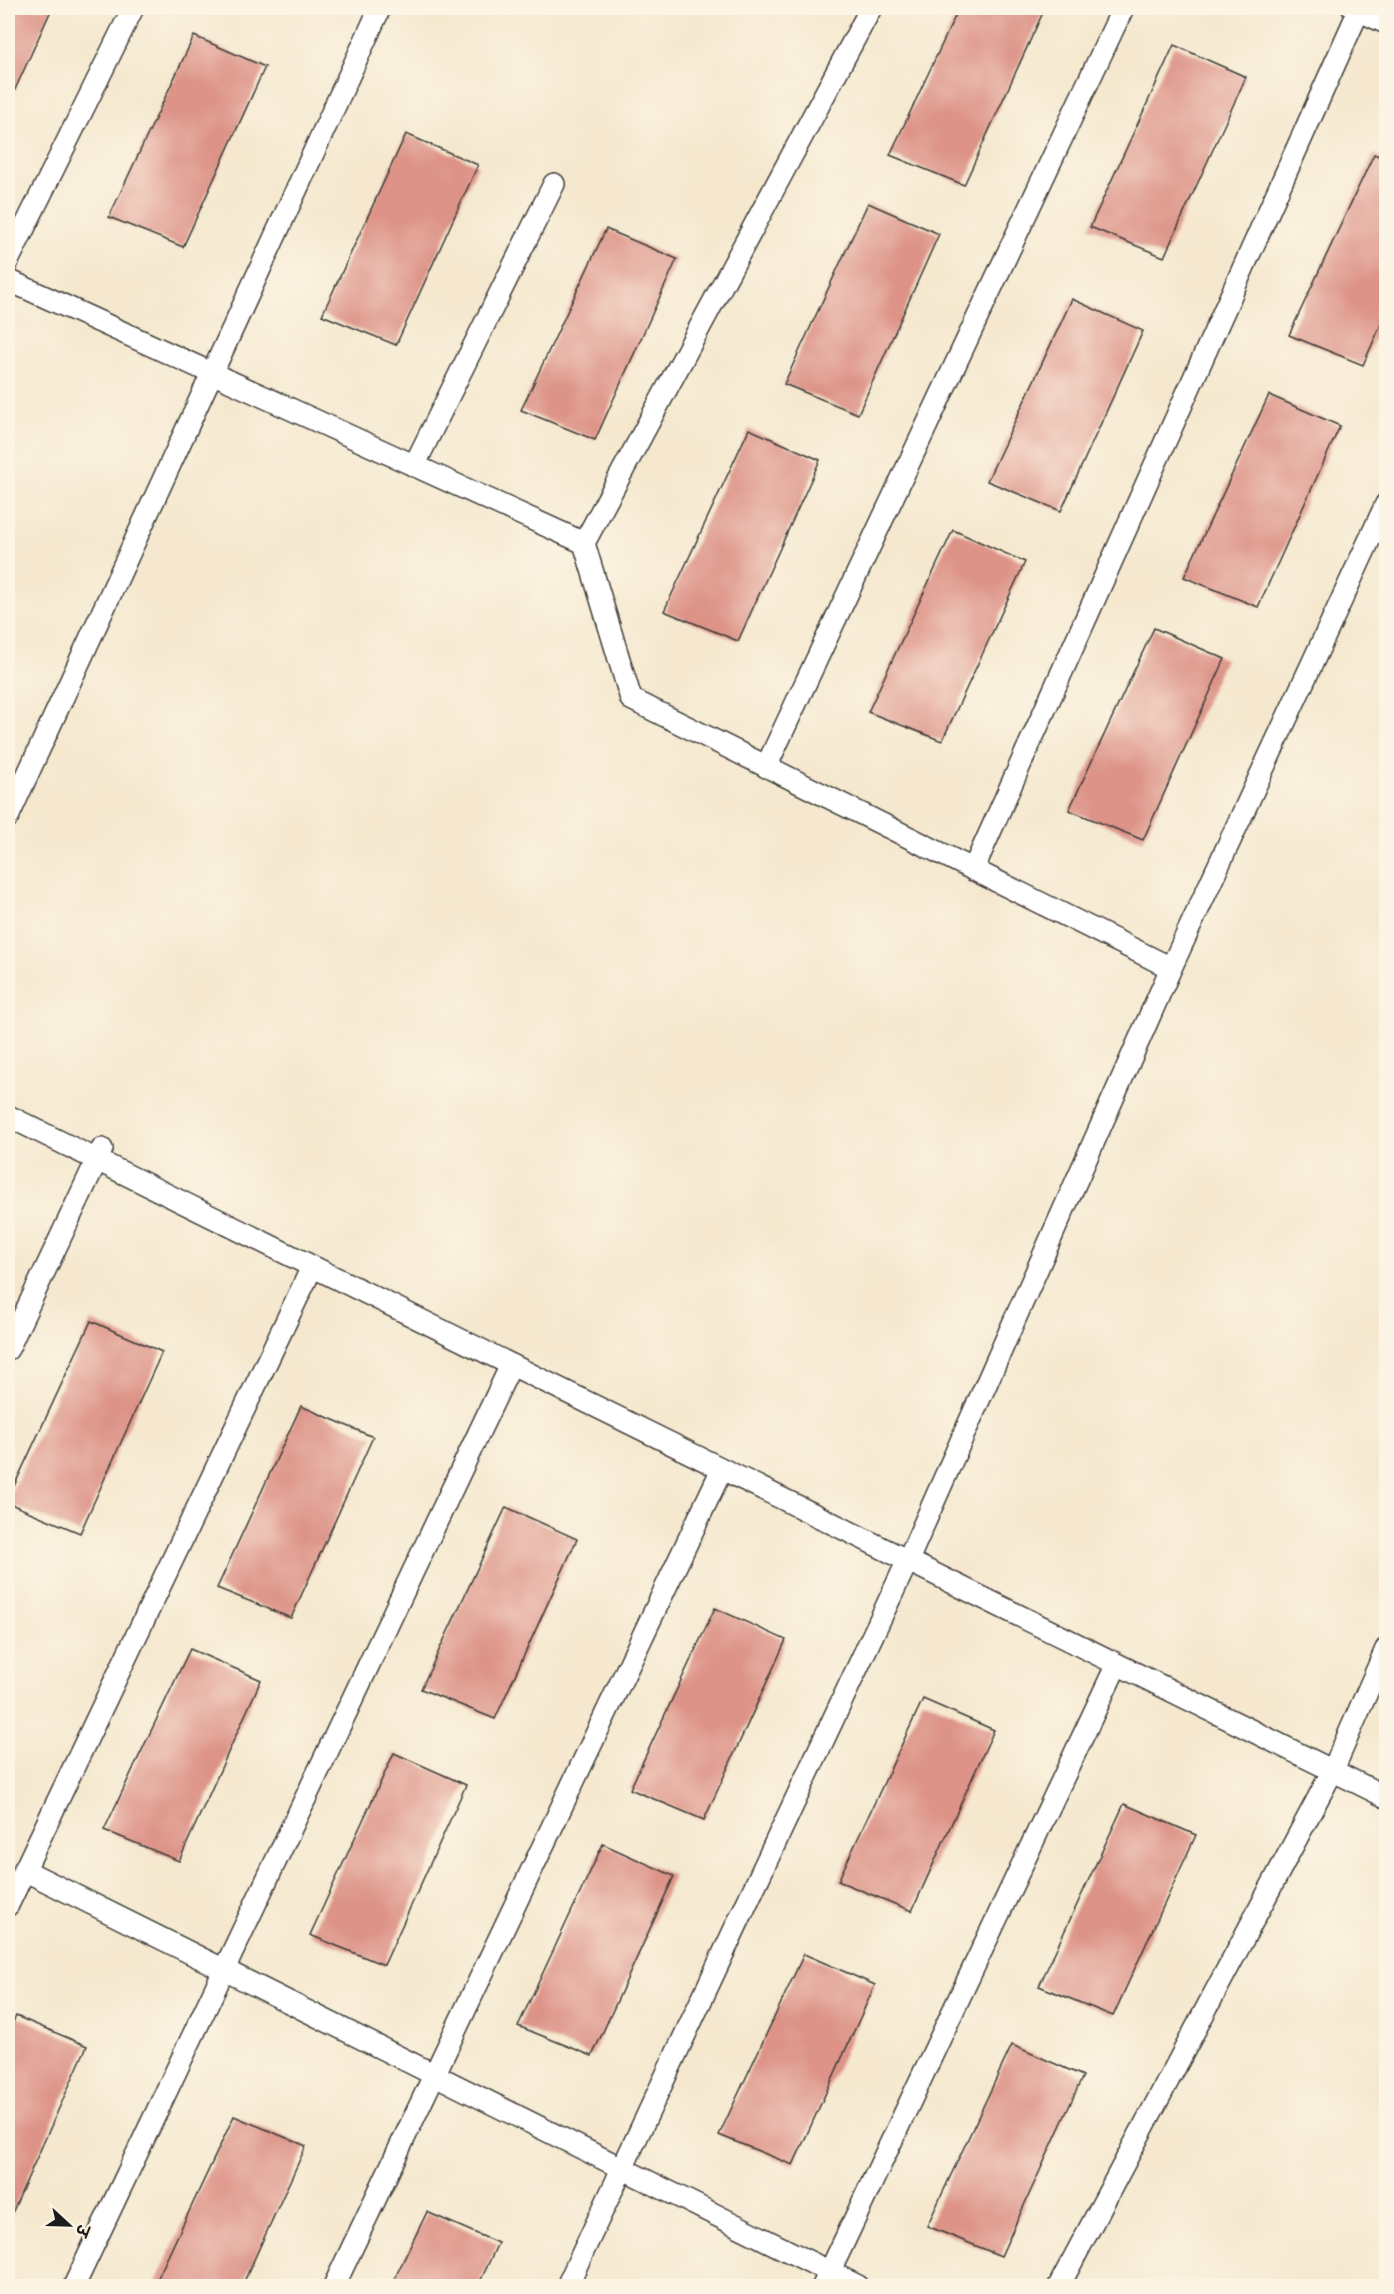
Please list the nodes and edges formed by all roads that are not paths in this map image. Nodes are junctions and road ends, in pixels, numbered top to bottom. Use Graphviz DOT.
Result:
graph roads {
  1 [pos="133,8"];
  2 [pos="380,8"];
  3 [pos="871,8"];
  4 [pos="1123,8"];
  5 [pos="1356,9"];
  6 [pos="1386,23"];
  7 [pos="554,184"];
  8 [pos="8,261"];
  9 [pos="8,280"];
  10 [pos="211,373"];
  11 [pos="414,466"];
  12 [pos="1386,504"];
  13 [pos="584,543"];
  14 [pos="766,767"];
  15 [pos="8,817"];
  16 [pos="973,870"];
  17 [pos="1171,968"];
  18 [pos="8,1116"];
  19 [pos="99,1155"];
  20 [pos="312,1267"];
  21 [pos="8,1349"];
  22 [pos="511,1365"];
  23 [pos="722,1469"];
  24 [pos="908,1560"];
  25 [pos="1386,1649"];
  26 [pos="1117,1664"];
  27 [pos="1333,1770"];
  28 [pos="1386,1797"];
  29 [pos="24,1870"];
  30 [pos="8,1905"];
  31 [pos="224,1970"];
  32 [pos="434,2074"];
  33 [pos="622,2169"];
  34 [pos="826,2279"];
  35 [pos="74,2286"];
  36 [pos="334,2286"];
  37 [pos="567,2286"];
  38 [pos="858,2286"];
  39 [pos="1059,2286"];
  1 -- 8 [label="lane"];
  2 -- 10 [label="lane"];
  3 -- 13 [label="lane"];
  4 -- 14 [label="lane"];
  5 -- 6 [label="lane"];
  5 -- 16 [label="lane"];
  7 -- 11 [label="lane"];
  9 -- 10 [label="lane"];
  10 -- 11 [label="lane"];
  10 -- 15 [label="lane"];
  11 -- 13 [label="lane"];
  12 -- 17 [label="lane"];
  13 -- 14 [label="lane"];
  14 -- 16 [label="lane"];
  16 -- 17 [label="lane"];
  17 -- 24 [label="lane"];
  18 -- 19 [label="lane"];
  19 -- 20 [label="lane"];
  19 -- 21 [label="lane"];
  20 -- 22 [label="lane"];
  20 -- 29 [label="lane"];
  22 -- 23 [label="lane"];
  22 -- 31 [label="lane"];
  23 -- 24 [label="lane"];
  23 -- 32 [label="lane"];
  24 -- 26 [label="lane"];
  24 -- 33 [label="lane"];
  25 -- 27 [label="lane"];
  26 -- 27 [label="lane"];
  26 -- 34 [label="lane"];
  27 -- 28 [label="lane"];
  27 -- 39 [label="lane"];
  29 -- 30 [label="lane"];
  29 -- 31 [label="lane"];
  31 -- 32 [label="lane"];
  31 -- 35 [label="lane"];
  32 -- 33 [label="lane"];
  32 -- 36 [label="lane"];
  33 -- 34 [label="lane"];
  33 -- 37 [label="lane"];
  34 -- 38 [label="lane"];
}
